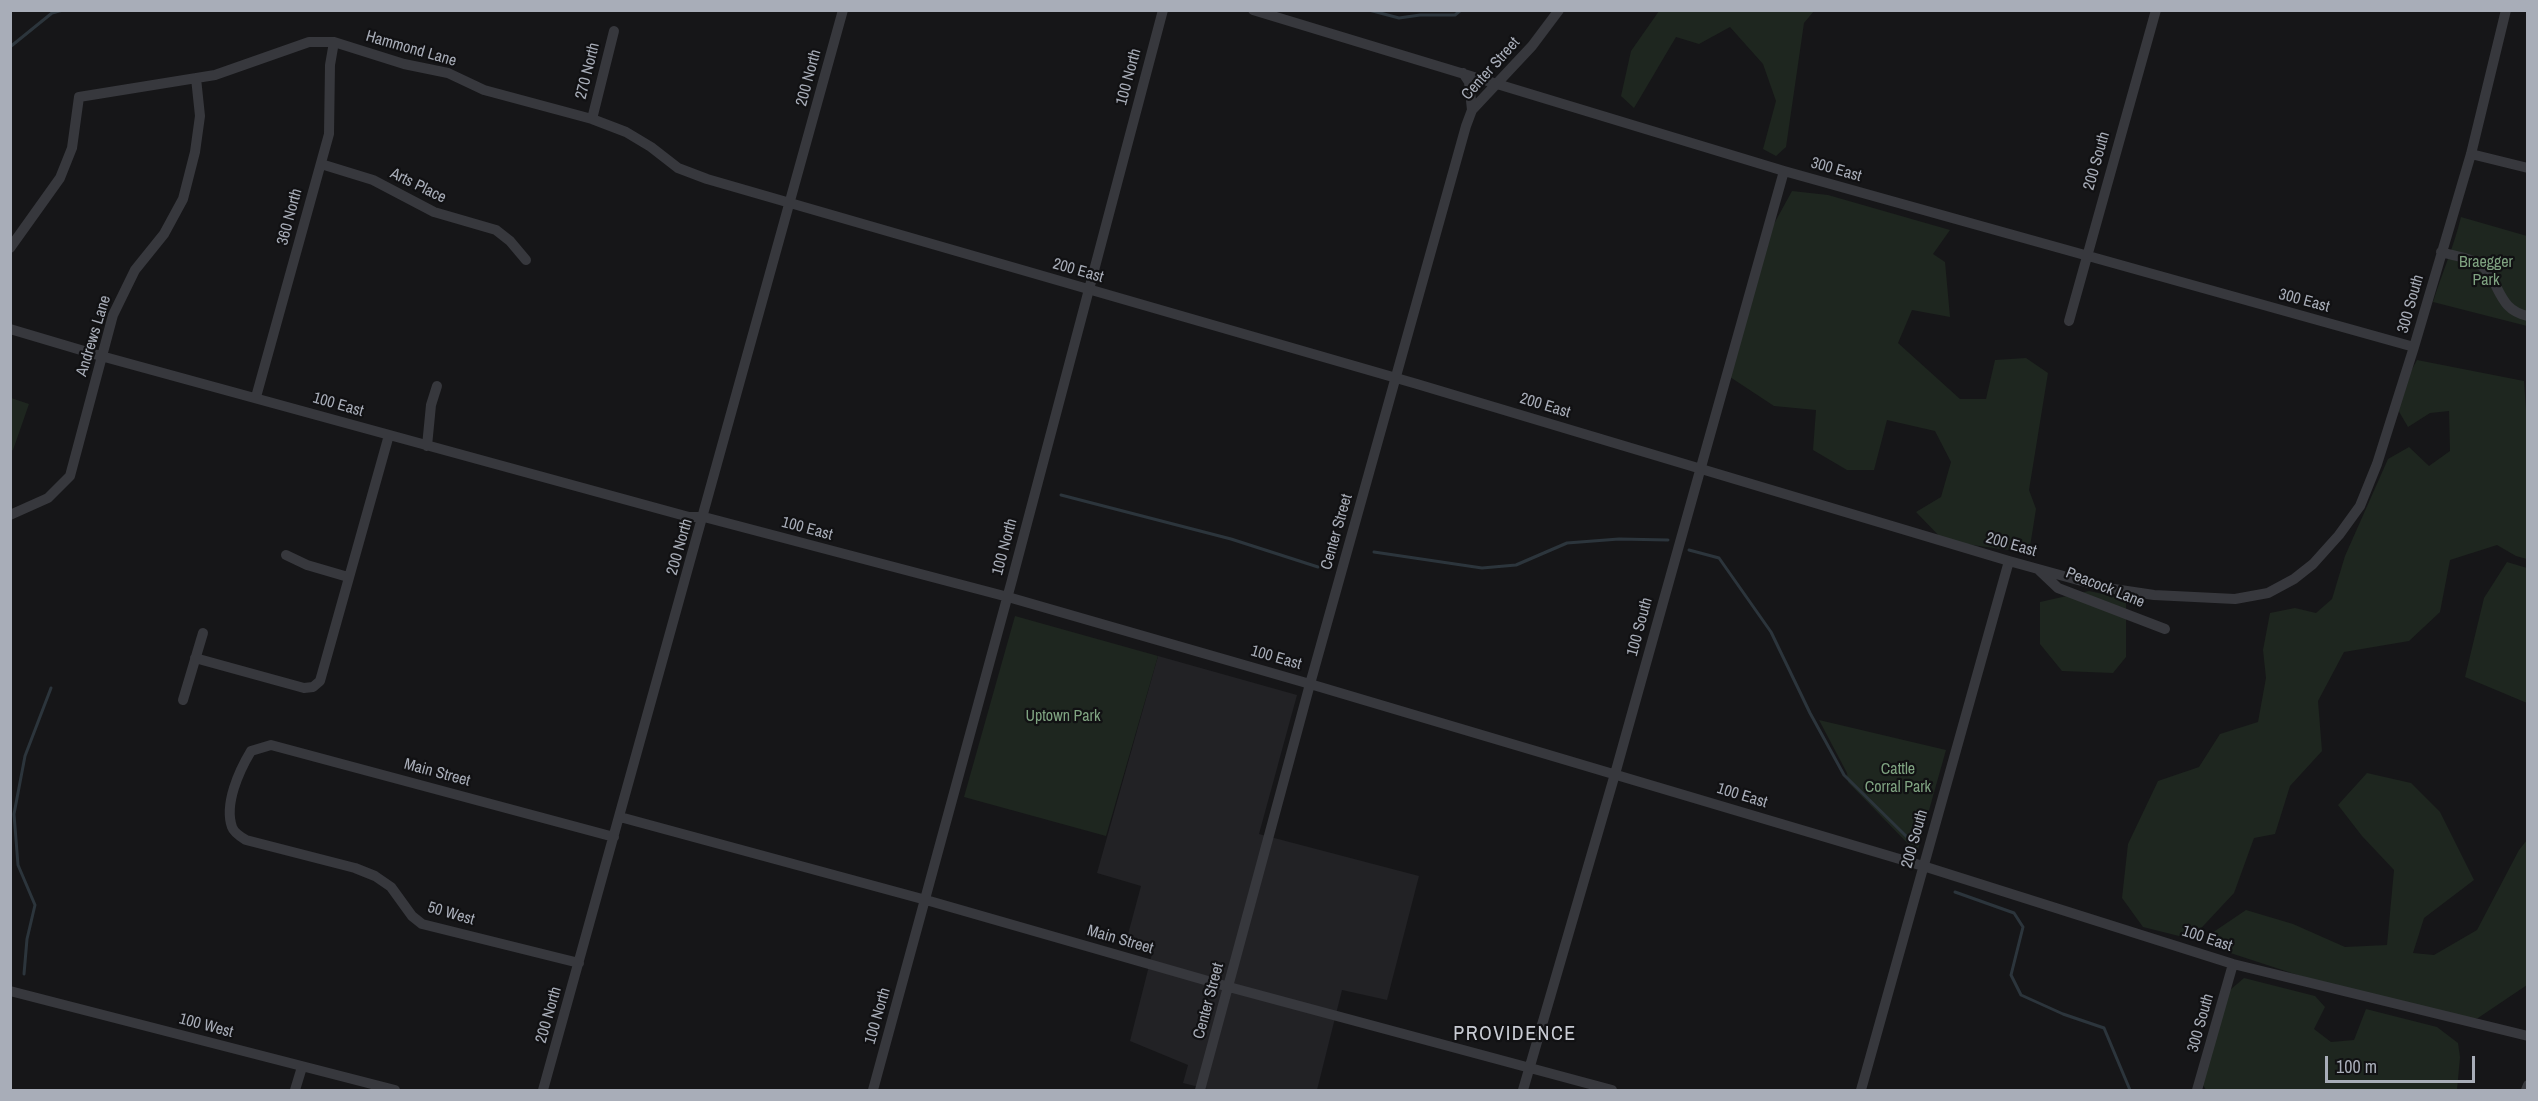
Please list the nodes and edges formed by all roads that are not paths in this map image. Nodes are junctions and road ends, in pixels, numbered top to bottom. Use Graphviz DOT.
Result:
graph roads {
  1 [pos="843,10"];
  2 [pos="1163,10"];
  3 [pos="1253,10"];
  4 [pos="1559,10"];
  5 [pos="2156,10"];
  6 [pos="2506,10"];
  7 [pos="614,31"];
  8 [pos="334,42"];
  9 [pos="1462,73"];
  10 [pos="196,78"];
  11 [pos="1498,84"];
  12 [pos="1472,110"];
  13 [pos="592,119"];
  14 [pos="2471,154"];
  15 [pos="321,164"];
  16 [pos="2528,168"];
  17 [pos="1784,171"];
  18 [pos="790,202"];
  19 [pos="10,248"];
  20 [pos="2441,252"];
  21 [pos="2086,257"];
  22 [pos="526,260"];
  23 [pos="1088,290"];
  24 [pos="2528,316"];
  25 [pos="2069,321"];
  26 [pos="10,329"];
  27 [pos="2414,347"];
  28 [pos="101,356"];
  29 [pos="1396,378"];
  30 [pos="437,386"];
  31 [pos="256,397"];
  32 [pos="389,435"];
  33 [pos="427,446"];
  34 [pos="1700,468"];
  35 [pos="10,515"];
  36 [pos="704,517"];
  37 [pos="286,555"];
  38 [pos="2009,561"];
  39 [pos="2037,569"];
  40 [pos="348,577"];
  41 [pos="2294,579"];
  42 [pos="1008,597"];
  43 [pos="2165,629"];
  44 [pos="203,633"];
  45 [pos="195,658"];
  46 [pos="1310,684"];
  47 [pos="183,700"];
  48 [pos="1615,774"];
  49 [pos="620,817"];
  50 [pos="233,830"];
  51 [pos="614,837"];
  52 [pos="1923,866"];
  53 [pos="926,900"];
  54 [pos="579,963"];
  55 [pos="2234,964"];
  56 [pos="1229,987"];
  57 [pos="10,990"];
  58 [pos="2528,1036"];
  59 [pos="302,1066"];
  60 [pos="1529,1066"];
  61 [pos="2528,1084"];
  62 [pos="295,1090"];
  63 [pos="394,1090"];
  64 [pos="543,1090"];
  65 [pos="873,1090"];
  66 [pos="1200,1090"];
  67 [pos="1522,1090"];
  68 [pos="1612,1090"];
  69 [pos="1861,1090"];
  70 [pos="2197,1090"];
  71 [pos="2526,1090"];
  1 -- 18 [label="street, 200 North"];
  2 -- 23 [label="street, 100 North"];
  3 -- 9 [label="street, 300 East"];
  4 -- 11 [label="street, Center Street"];
  5 -- 21 [label="street, 200 South"];
  6 -- 14 [label="street, 300 South"];
  7 -- 13 [label="street, 270 North"];
  8 -- 10 [label="street, Hammond Lane"];
  8 -- 13 [label="street, Hammond Lane"];
  8 -- 15 [label="street, 360 North"];
  9 -- 11 [label="street, 300 East"];
  9 -- 12 [label="street"];
  10 -- 19 [label="street, Hammond Lane"];
  10 -- 28 [label="street, Andrews Lane"];
  11 -- 12 [label="street, Center Street"];
  11 -- 17 [label="street, 300 East"];
  12 -- 29 [label="street, Center Street"];
  13 -- 18 [label="street, Hammond Lane"];
  14 -- 16 [label="street"];
  14 -- 20 [label="street, 300 South"];
  15 -- 22 [label="street, Arts Place"];
  15 -- 31 [label="street, 360 North"];
  17 -- 21 [label="street, 300 East"];
  17 -- 34 [label="street, 100 South"];
  18 -- 23 [label="street, 200 East"];
  18 -- 36 [label="street, 200 North"];
  20 -- 24 [label="street"];
  20 -- 27 [label="street, 300 South"];
  21 -- 25 [label="street, 200 South"];
  21 -- 27 [label="street, 300 East"];
  23 -- 29 [label="street, 200 East"];
  23 -- 42 [label="street, 100 North"];
  26 -- 28 [label="street, 100 East"];
  27 -- 41 [label="street, 300 South"];
  28 -- 31 [label="street, 100 East"];
  28 -- 35 [label="street, Andrews Lane"];
  29 -- 34 [label="street, 200 East"];
  29 -- 46 [label="street, Center Street"];
  30 -- 33 [label="street"];
  31 -- 32 [label="street, 100 East"];
  32 -- 33 [label="street, 100 East"];
  32 -- 40 [label="street"];
  33 -- 36 [label="street, 100 East"];
  34 -- 38 [label="street, 200 East"];
  34 -- 48 [label="street, 100 South"];
  36 -- 42 [label="street, 100 East"];
  36 -- 49 [label="street, 200 North"];
  37 -- 40 [label="street"];
  38 -- 39 [label="street, 200 East"];
  38 -- 52 [label="street, 200 South"];
  39 -- 41 [label="street, 200 East"];
  39 -- 43 [label="street, Peacock Lane"];
  40 -- 45 [label="street"];
  42 -- 46 [label="street, 100 East"];
  42 -- 53 [label="street, 100 North"];
  44 -- 45 [label="street"];
  45 -- 47 [label="street"];
  46 -- 48 [label="street, 100 East"];
  46 -- 56 [label="street, Center Street"];
  48 -- 52 [label="street, 100 East"];
  48 -- 60 [label="street, 100 South"];
  49 -- 51 [label="street, 200 North"];
  49 -- 53 [label="street, Main Street"];
  50 -- 51 [label="street, Main Street"];
  50 -- 54 [label="street, 50 West"];
  51 -- 54 [label="street, 200 North"];
  52 -- 55 [label="street, 100 East"];
  52 -- 69 [label="street, 200 South"];
  53 -- 56 [label="street, Main Street"];
  53 -- 65 [label="street, 100 North"];
  54 -- 64 [label="street, 200 North"];
  55 -- 58 [label="street, 100 East"];
  55 -- 70 [label="street, 300 South"];
  56 -- 60 [label="street, Main Street"];
  56 -- 66 [label="street, Center Street"];
  57 -- 59 [label="street, 100 West"];
  59 -- 62 [label="street"];
  59 -- 63 [label="street, 100 West"];
  60 -- 67 [label="street, 100 South"];
  60 -- 68 [label="street, Main Street"];
  61 -- 71 [label="street"];
}
